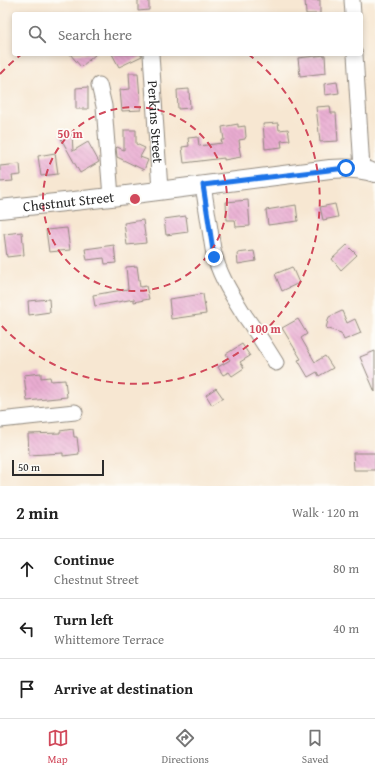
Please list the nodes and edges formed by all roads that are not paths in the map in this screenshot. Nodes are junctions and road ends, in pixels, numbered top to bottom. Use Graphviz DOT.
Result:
graph roads {
  1 [pos="352,0"];
  2 [pos="353,12"];
  3 [pos="151,56"];
  4 [pos="355,56"];
  5 [pos="99,85"];
  6 [pos="368,171"];
  7 [pos="203,185"];
  8 [pos="160,190"];
  9 [pos="110,197"];
  10 [pos="0,210"];
  11 [pos="276,363"];
  12 [pos="75,412"];
  13 [pos="0,420"];
  1 -- 2 [label="street"];
  3 -- 8 [label="street, Perkins Street"];
  4 -- 6 [label="street"];
  5 -- 9 [label="street"];
  6 -- 7 [label="street, Chestnut Street"];
  7 -- 8 [label="street, Chestnut Street"];
  7 -- 11 [label="street"];
  8 -- 9 [label="street, Chestnut Street"];
  9 -- 10 [label="street, Chestnut Street"];
  12 -- 13 [label="street"];
}
